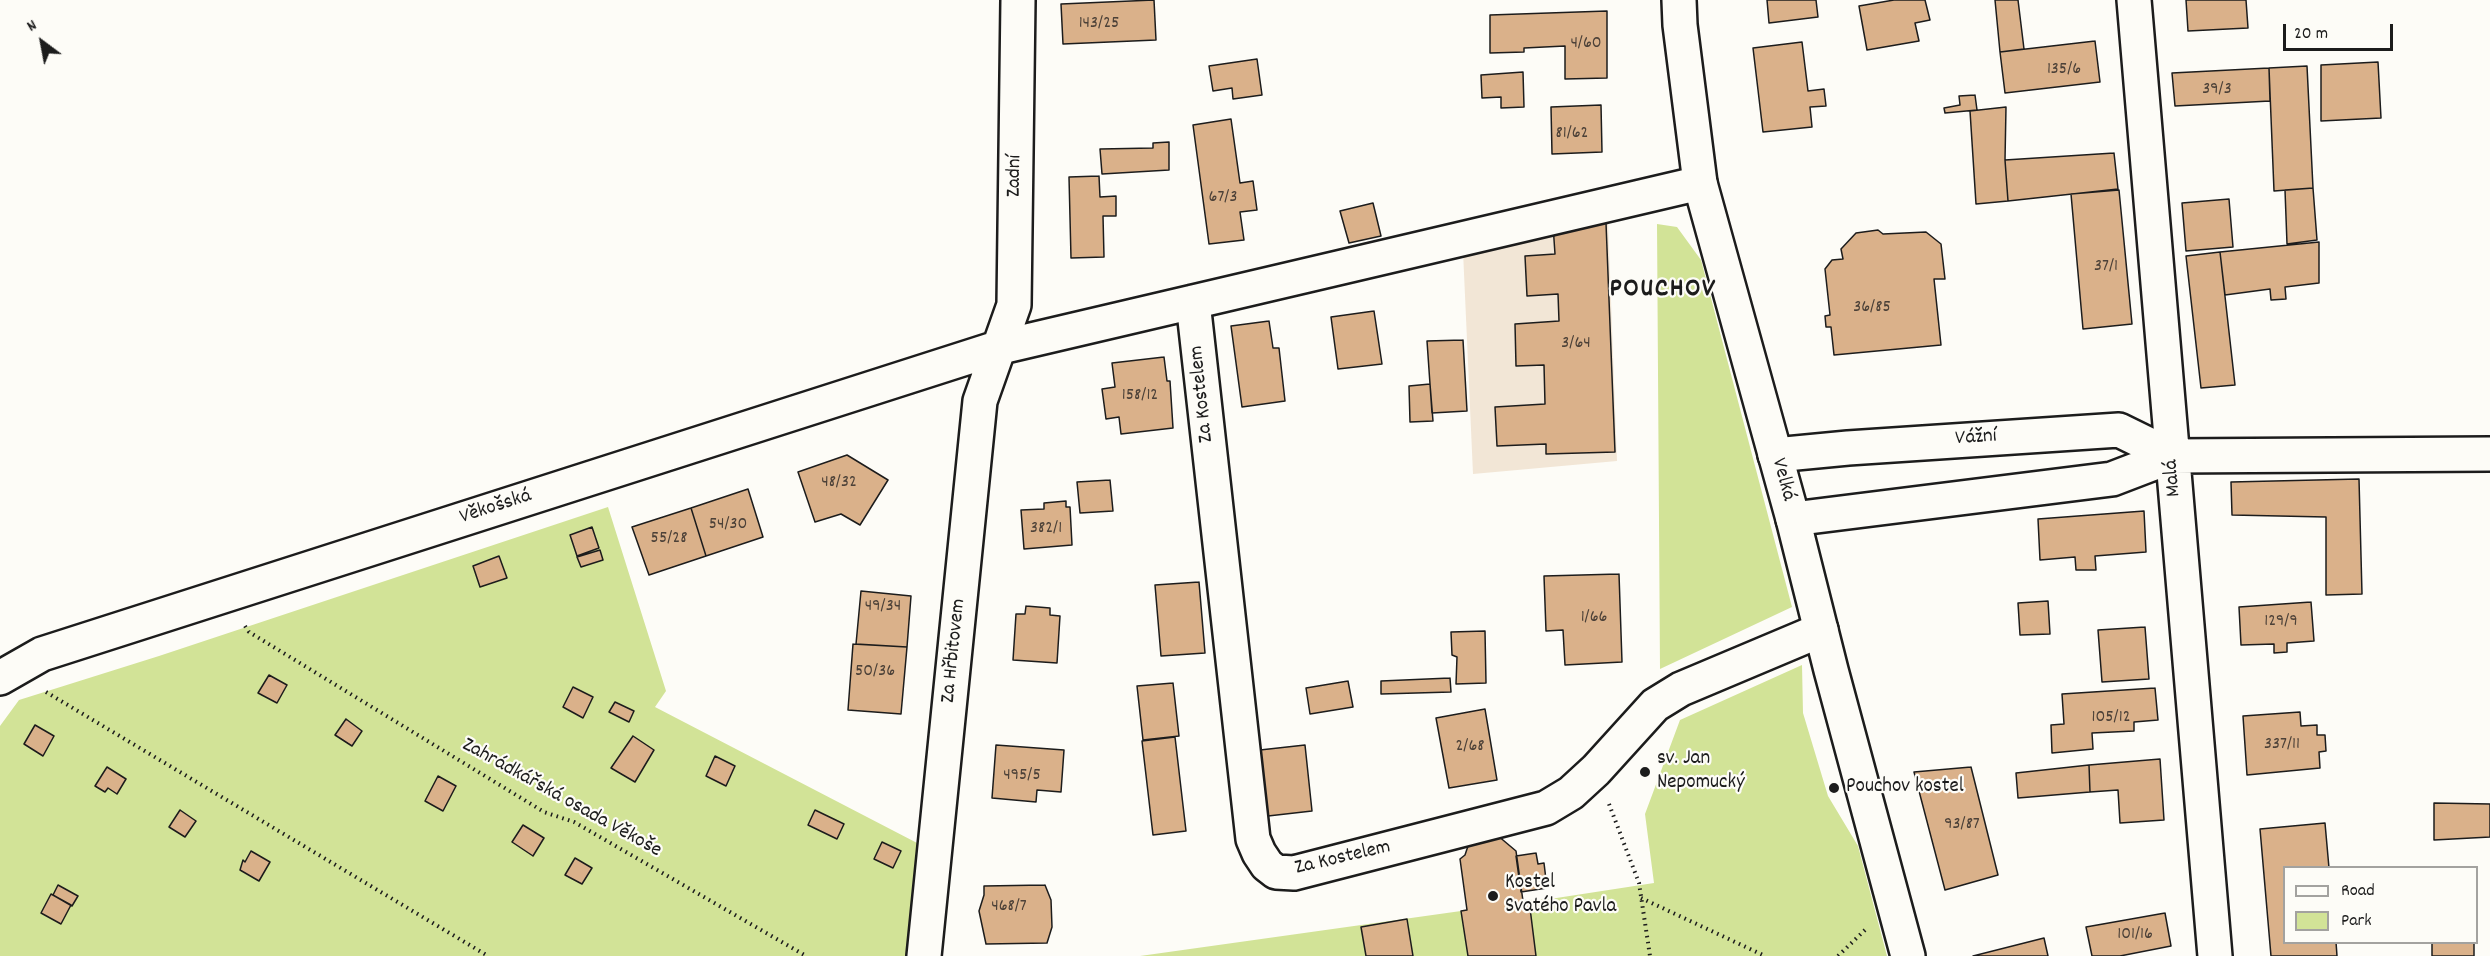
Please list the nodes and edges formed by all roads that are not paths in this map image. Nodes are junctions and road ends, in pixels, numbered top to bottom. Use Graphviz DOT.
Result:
graph roads {
  1 [pos="1018,0"];
  2 [pos="1679,0"];
  3 [pos="2134,0"];
  4 [pos="1700,183"];
  5 [pos="1193,302"];
  6 [pos="997,348"];
  7 [pos="2490,454"];
  8 [pos="1775,455"];
  9 [pos="2172,456"];
  10 [pos="1792,519"];
  11 [pos="1821,630"];
  12 [pos="8,672"];
  13 [pos="924,956"];
  14 [pos="1908,956"];
  15 [pos="2215,956"];
  1 -- 6 [label="street, Zadní"];
  2 -- 4 [label="street, Velká"];
  3 -- 9 [label="street, Malá"];
  4 -- 5 [label="street"];
  4 -- 8 [label="street, Velká"];
  5 -- 6 [label="street"];
  5 -- 11 [label="street, Za Kostelem"];
  6 -- 12 [label="street, Věkošská"];
  6 -- 13 [label="street, Za Hřbitovem"];
  7 -- 9 [label="street, Vážní"];
  8 -- 9 [label="street, Vážní"];
  8 -- 10 [label="street, Velká"];
  9 -- 10 [label="street, Vážní"];
  9 -- 15 [label="street, Malá"];
  10 -- 11 [label="street, Velká"];
  11 -- 14 [label="street, Velká"];
}
